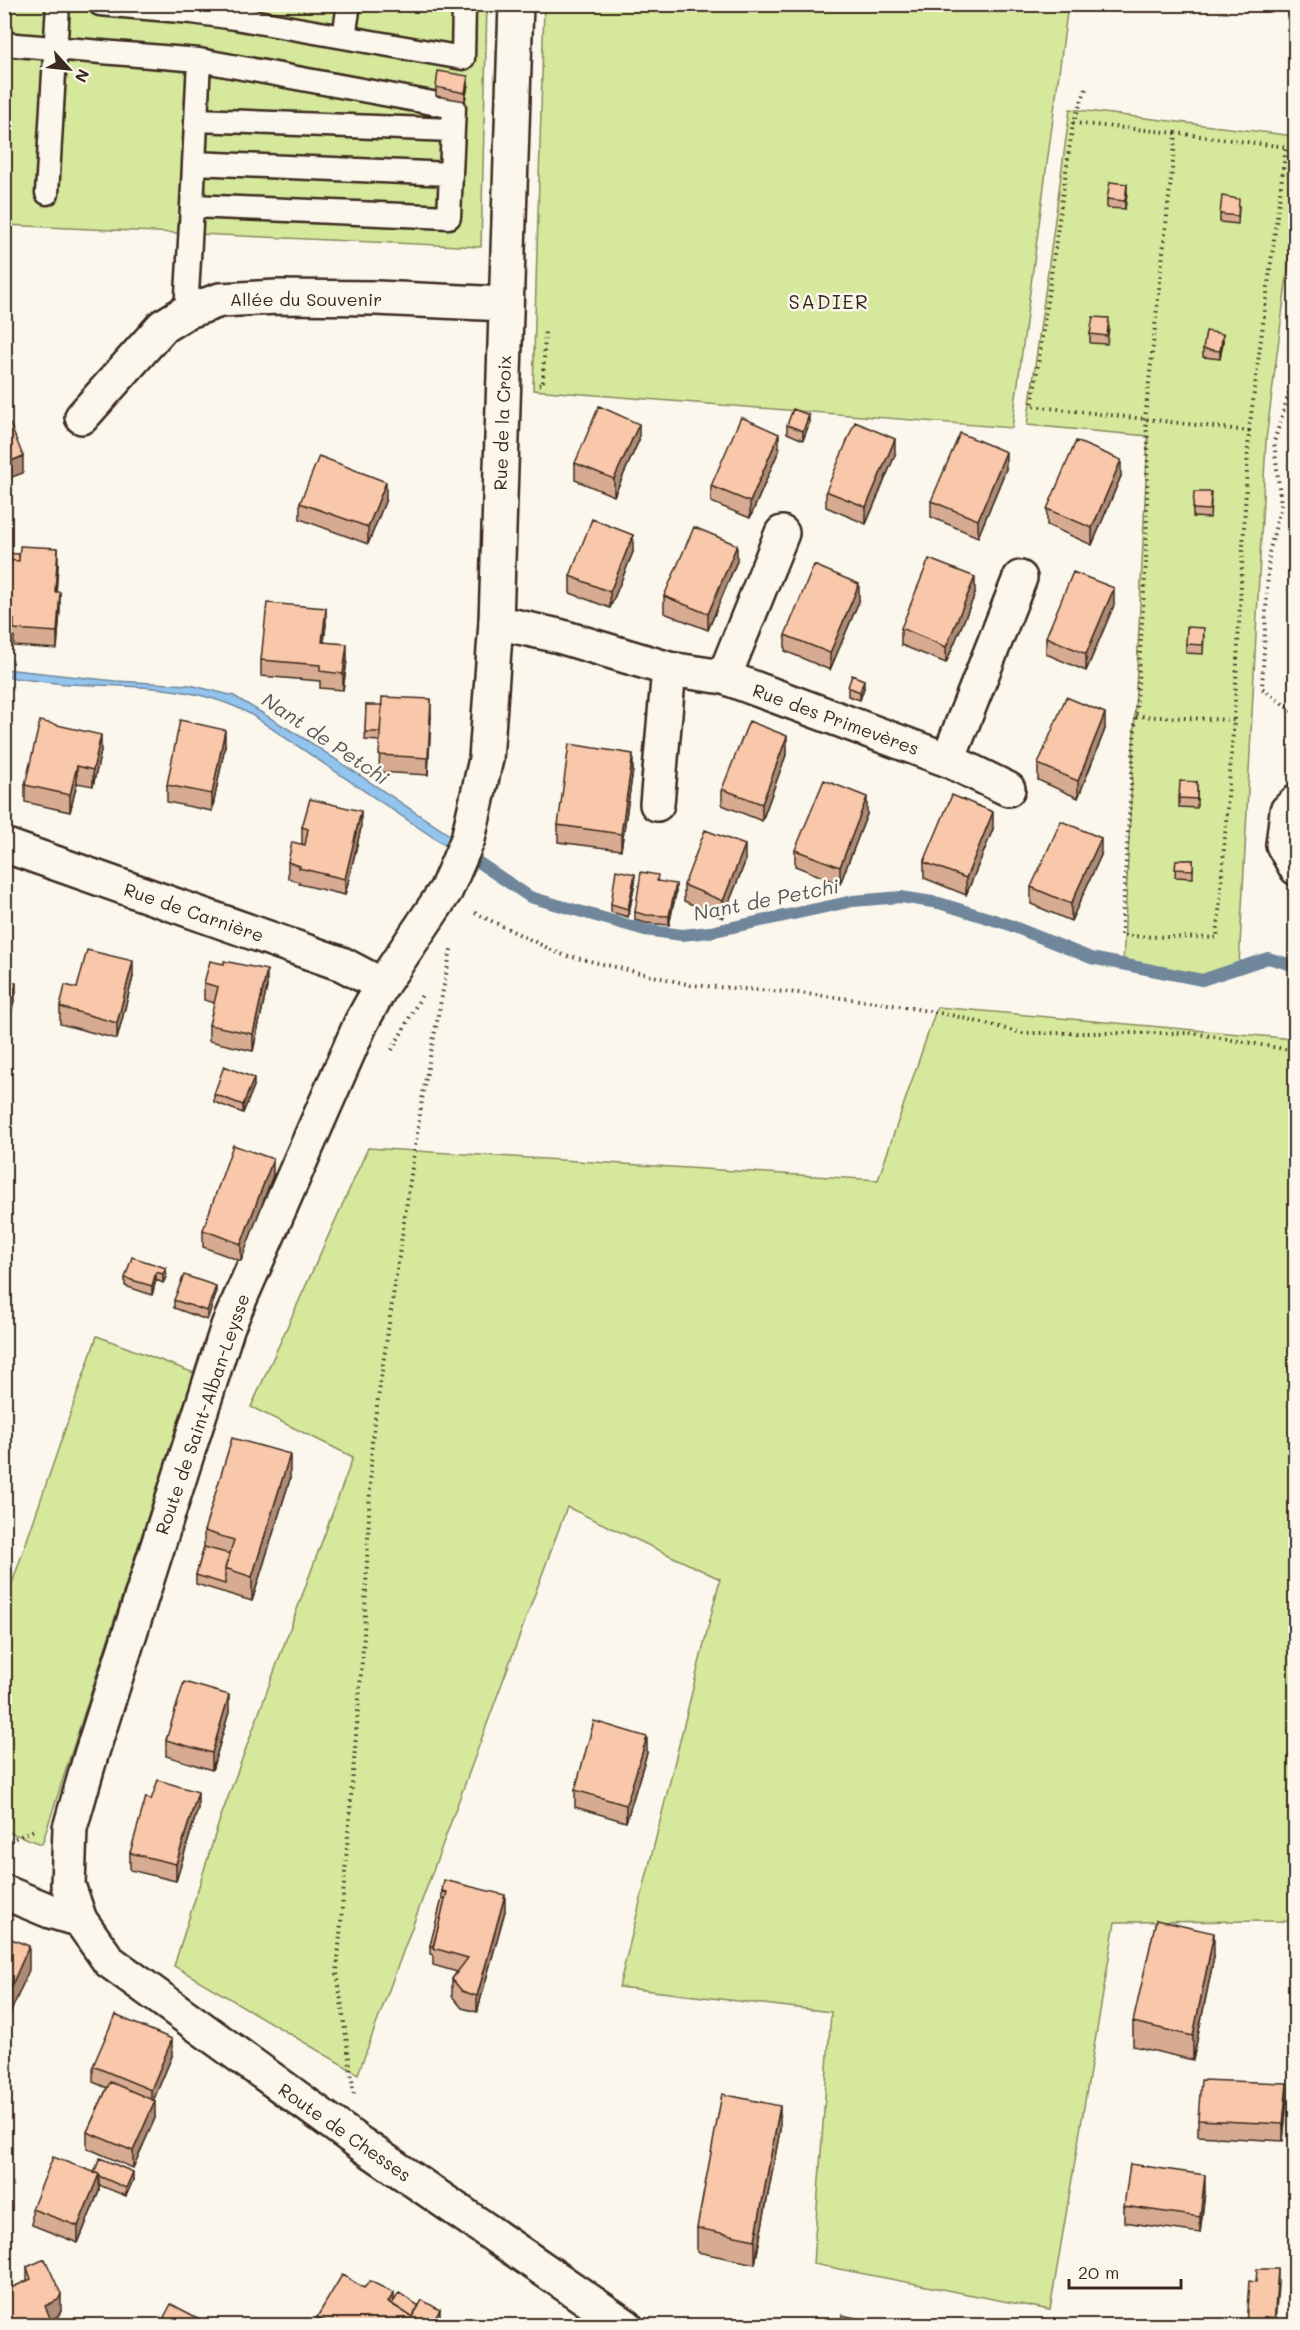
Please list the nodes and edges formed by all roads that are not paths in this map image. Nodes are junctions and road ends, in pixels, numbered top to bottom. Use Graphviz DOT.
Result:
graph roads {
  1 [pos="57,4"];
  2 [pos="100,4"];
  3 [pos="349,4"];
  4 [pos="464,4"];
  5 [pos="516,4"];
  6 [pos="193,8"];
  7 [pos="235,11"];
  8 [pos="344,37"];
  9 [pos="4,44"];
  10 [pos="55,49"];
  11 [pos="199,60"];
  12 [pos="196,120"];
  13 [pos="453,130"];
  14 [pos="194,163"];
  15 [pos="451,174"];
  16 [pos="47,193"];
  17 [pos="192,206"];
  18 [pos="505,304"];
  19 [pos="186,312"];
  20 [pos="82,417"];
  21 [pos="782,533"];
  22 [pos="1020,578"];
  23 [pos="496,622"];
  24 [pos="669,669"];
  25 [pos="724,677"];
  26 [pos="948,760"];
  27 [pos="1008,789"];
  28 [pos="1296,802"];
  29 [pos="657,804"];
  30 [pos="4,845"];
  31 [pos="457,865"];
  32 [pos="1296,868"];
  33 [pos="382,985"];
  34 [pos="4,1892"];
  35 [pos="80,1920"];
  36 [pos="626,2325"];
  1 -- 10 [label="lane"];
  2 -- 6 [label="lane"];
  3 -- 8 [label="lane"];
  4 -- 8 [label="lane"];
  5 -- 18 [label="main road, Rue de la Croix"];
  6 -- 7 [label="lane"];
  7 -- 8 [label="lane"];
  9 -- 10 [label="lane"];
  10 -- 11 [label="lane"];
  10 -- 16 [label="lane"];
  11 -- 12 [label="lane"];
  11 -- 13 [label="lane"];
  12 -- 13 [label="lane"];
  12 -- 14 [label="lane"];
  13 -- 15 [label="lane"];
  14 -- 15 [label="lane"];
  14 -- 17 [label="lane"];
  15 -- 17 [label="lane"];
  17 -- 19 [label="lane"];
  18 -- 19 [label="main road, Allée du Souvenir"];
  18 -- 23 [label="main road, Rue de la Croix"];
  19 -- 20 [label="main road, Allée du Souvenir"];
  21 -- 25 [label="main road"];
  22 -- 26 [label="main road"];
  23 -- 24 [label="main road, Rue des Primevères"];
  23 -- 31 [label="main road, Rue de la Croix"];
  24 -- 25 [label="main road, Rue des Primevères"];
  24 -- 29 [label="main road"];
  25 -- 26 [label="main road, Rue des Primevères"];
  26 -- 27 [label="main road, Rue des Primevères"];
  28 -- 32 [label="main road"];
  30 -- 33 [label="main road, Rue de Carnière"];
  31 -- 33 [label="main road, Route de Saint-Alban-Leysse"];
  33 -- 35 [label="main road, Route de Saint-Alban-Leysse"];
  34 -- 35 [label="main road"];
  35 -- 36 [label="main road, Route de Chesses"];
}
